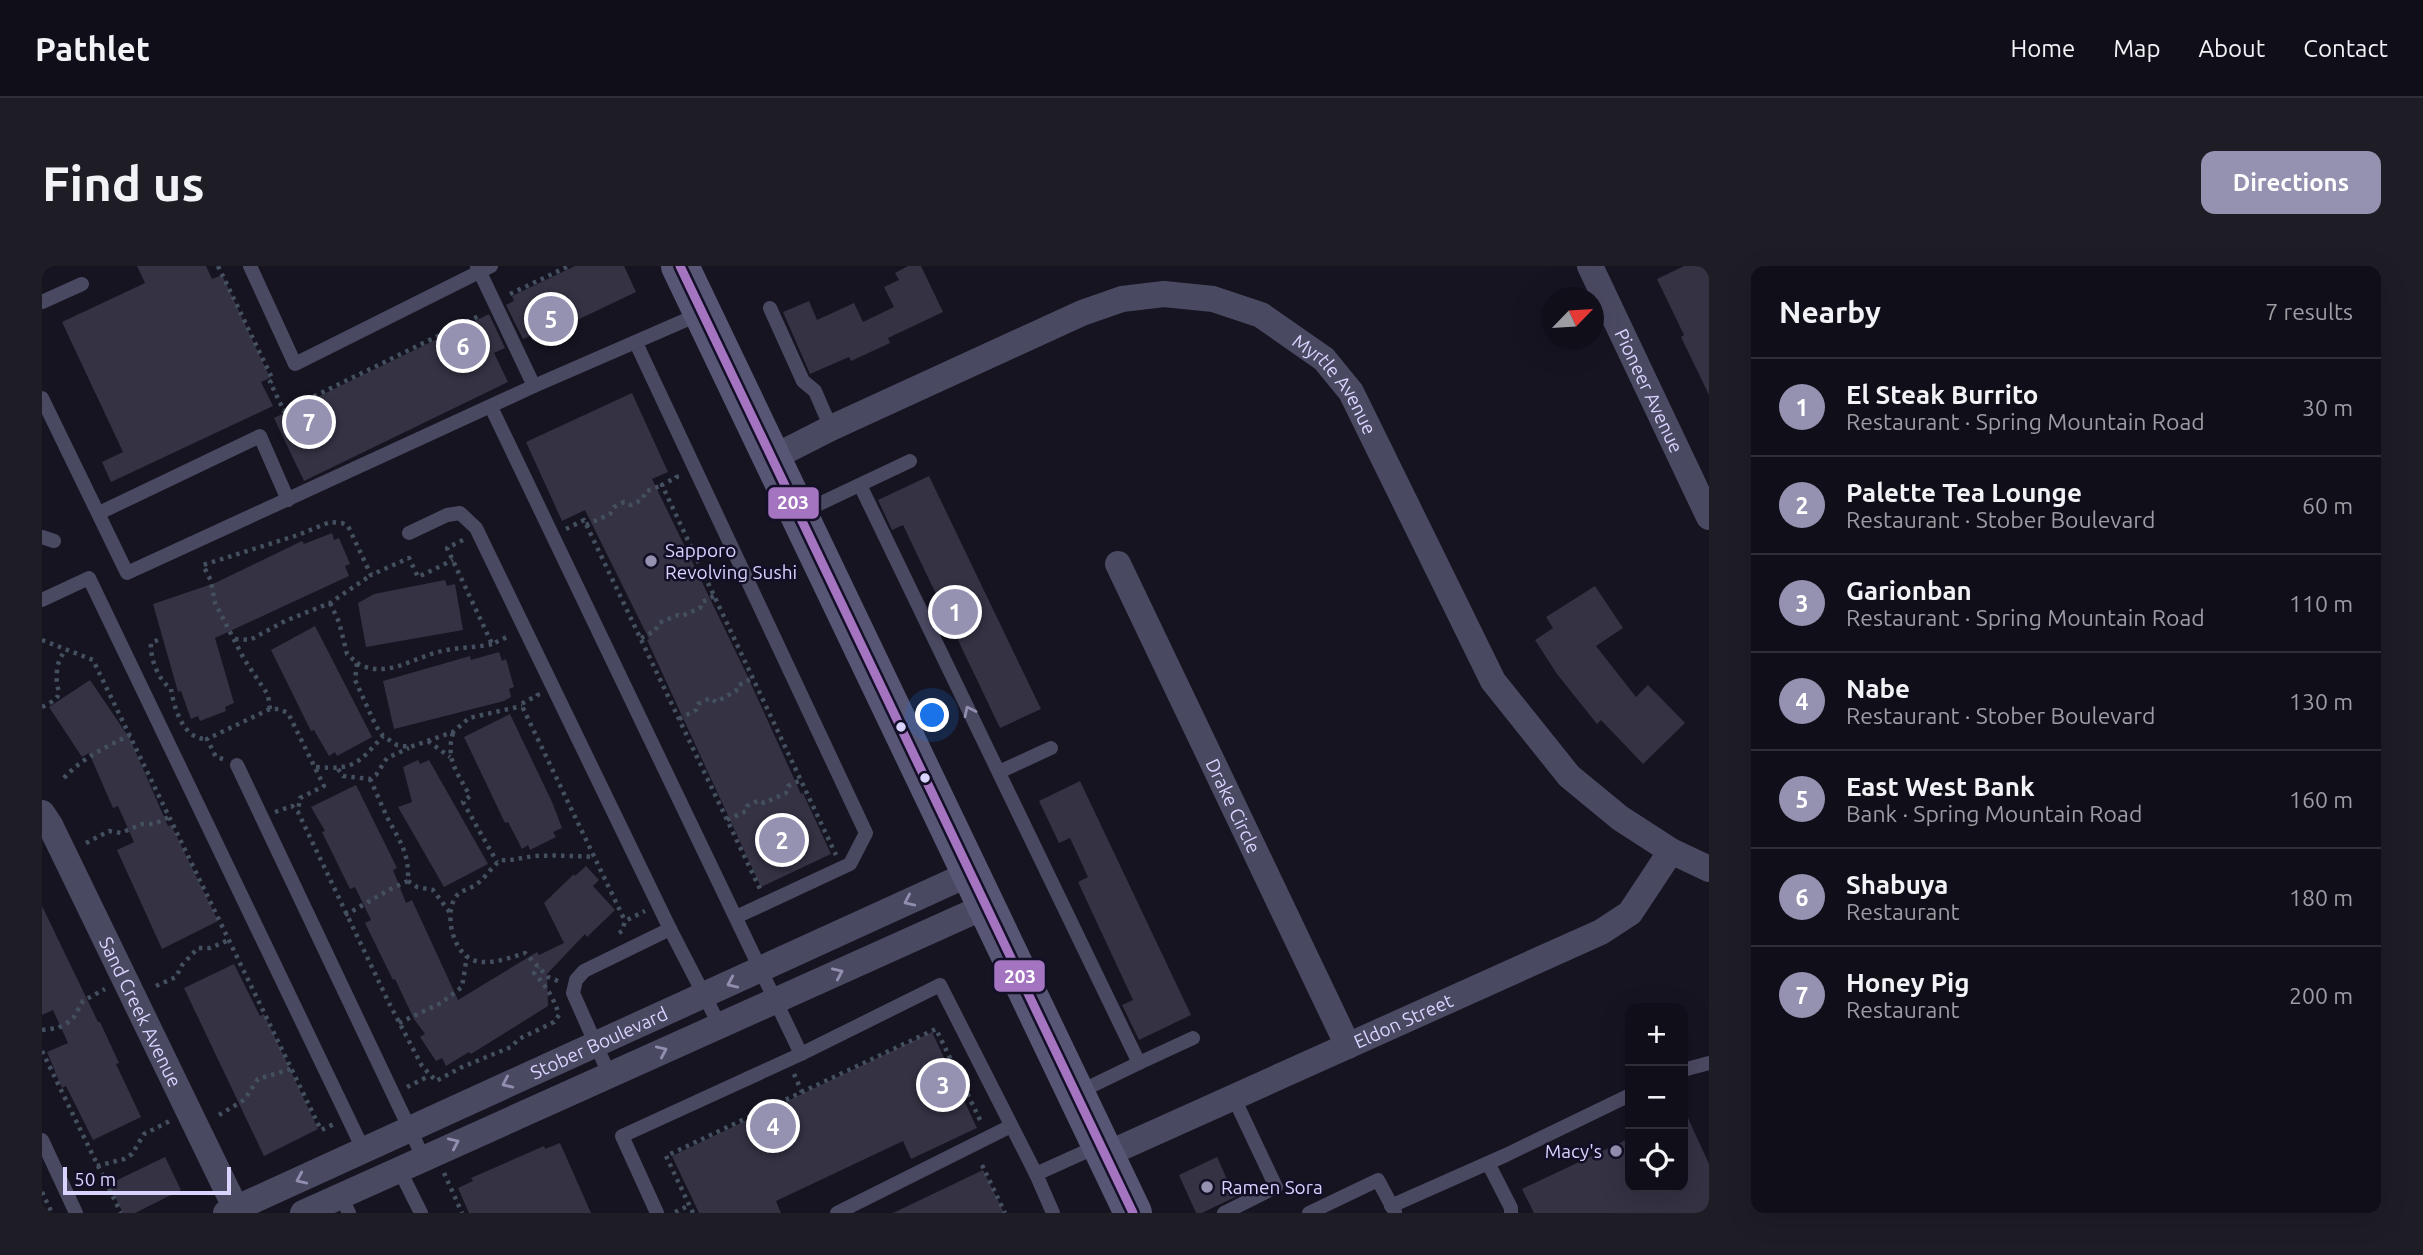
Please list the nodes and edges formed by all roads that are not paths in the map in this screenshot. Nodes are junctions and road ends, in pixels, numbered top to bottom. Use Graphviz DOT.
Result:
graph roads {
  1 [pos="250,266"];
  2 [pos="681,266"];
  3 [pos="1590,266"];
  4 [pos="482,268"];
  5 [pos="82,284"];
  6 [pos="42,302"];
  7 [pos="770,308"];
  8 [pos="703,313"];
  9 [pos="636,343"];
  10 [pos="534,386"];
  11 [pos="42,398"];
  12 [pos="491,407"];
  13 [pos="831,428"];
  14 [pos="772,458"];
  15 [pos="910,461"];
  16 [pos="860,485"];
  17 [pos="288,500"];
  18 [pos="99,513"];
  19 [pos="799,513"];
  20 [pos="1709,517"];
  21 [pos="409,533"];
  22 [pos="1118,564"];
  23 [pos="42,600"];
  24 [pos="1051,748"];
  25 [pos="237,765"];
  26 [pos="999,772"];
  27 [pos="42,813"];
  28 [pos="1671,851"];
  29 [pos="1709,869"];
  30 [pos="978,889"];
  31 [pos="736,918"];
  32 [pos="670,929"];
  33 [pos="761,970"];
  34 [pos="704,995"];
  35 [pos="776,1001"];
  36 [pos="720,1026"];
  37 [pos="1193,1038"];
  38 [pos="596,1042"];
  39 [pos="1348,1046"];
  40 [pos="801,1054"];
  41 [pos="1139,1063"];
  42 [pos="1709,1063"];
  43 [pos="1688,1069"];
  44 [pos="609,1074"];
  45 [pos="1076,1093"];
  46 [pos="1233,1096"];
  47 [pos="1625,1097"];
  48 [pos="1012,1126"];
  49 [pos="408,1129"];
  50 [pos="42,1140"];
  51 [pos="1103,1150"];
  52 [pos="364,1151"];
  53 [pos="1488,1163"];
  54 [pos="433,1165"];
  55 [pos="399,1169"];
  56 [pos="1036,1174"];
  57 [pos="345,1204"];
  58 [pos="1393,1209"];
  59 [pos="233,1212"];
  60 [pos="76,1213"];
  61 [pos="303,1213"];
  62 [pos="421,1213"];
  63 [pos="657,1213"];
  64 [pos="837,1213"];
  65 [pos="1053,1213"];
  66 [pos="1133,1213"];
  67 [pos="1224,1213"];
  68 [pos="1309,1213"];
  69 [pos="1511,1213"];
  1 -- 4 [label="lane"];
  2 -- 8 [label="main road"];
  3 -- 20 [label="street, Pioneer Avenue"];
  4 -- 10 [label="lane"];
  5 -- 6 [label="lane"];
  7 -- 13 [label="lane"];
  8 -- 9 [label="lane"];
  8 -- 14 [label="main road"];
  9 -- 10 [label="lane"];
  9 -- 31 [label="lane"];
  10 -- 12 [label="lane"];
  11 -- 18 [label="lane"];
  12 -- 17 [label="lane"];
  12 -- 31 [label="lane"];
  13 -- 14 [label="street, Myrtle Avenue"];
  13 -- 28 [label="street, Myrtle Avenue"];
  14 -- 19 [label="main road"];
  15 -- 16 [label="lane"];
  16 -- 19 [label="lane"];
  26 -- 16 [label="lane, one-way"];
  17 -- 18 [label="lane"];
  17 -- 18 [label="lane"];
  19 -- 30 [label="main road"];
  21 -- 32 [label="lane"];
  22 -- 39 [label="street, Drake Circle"];
  23 -- 52 [label="lane"];
  24 -- 26 [label="lane"];
  25 -- 49 [label="lane"];
  26 -- 41 [label="lane"];
  27 -- 59 [label="street, Sand Creek Avenue"];
  28 -- 29 [label="street, Myrtle Avenue"];
  28 -- 39 [label="street, Eldon Street"];
  30 -- 33 [label="street, Stober Boulevard, one-way"];
  35 -- 30 [label="street, Stober Boulevard, one-way"];
  30 -- 45 [label="main road"];
  31 -- 33 [label="lane"];
  32 -- 34 [label="lane"];
  32 -- 38 [label="lane"];
  33 -- 34 [label="street, Stober Boulevard, one-way"];
  33 -- 35 [label="lane"];
  34 -- 36 [label="lane"];
  34 -- 38 [label="street, Stober Boulevard"];
  35 -- 36 [label="street, Stober Boulevard"];
  35 -- 40 [label="lane"];
  44 -- 36 [label="street, Stober Boulevard, one-way"];
  37 -- 41 [label="lane"];
  38 -- 44 [label="lane"];
  38 -- 49 [label="street, Stober Boulevard, one-way"];
  39 -- 46 [label="street, Eldon Street"];
  40 -- 48 [label="lane"];
  40 -- 63 [label="lane"];
  41 -- 45 [label="lane"];
  42 -- 43 [label="lane"];
  54 -- 44 [label="street, Stober Boulevard, one-way"];
  45 -- 51 [label="main road"];
  46 -- 51 [label="street, Eldon Street"];
  46 -- 67 [label="lane"];
  47 -- 53 [label="lane"];
  48 -- 56 [label="lane"];
  48 -- 64 [label="lane"];
  49 -- 52 [label="street, Stober Boulevard"];
  49 -- 54 [label="lane"];
  50 -- 60 [label="lane"];
  51 -- 56 [label="lane"];
  51 -- 66 [label="main road"];
  52 -- 59 [label="street, Stober Boulevard, one-way"];
  53 -- 58 [label="lane"];
  53 -- 69 [label="lane"];
  54 -- 55 [label="street, Stober Boulevard"];
  55 -- 57 [label="street, Stober Boulevard"];
  55 -- 62 [label="lane"];
  56 -- 65 [label="lane"];
  57 -- 61 [label="street, Stober Boulevard"];
  58 -- 68 [label="lane"];
}
